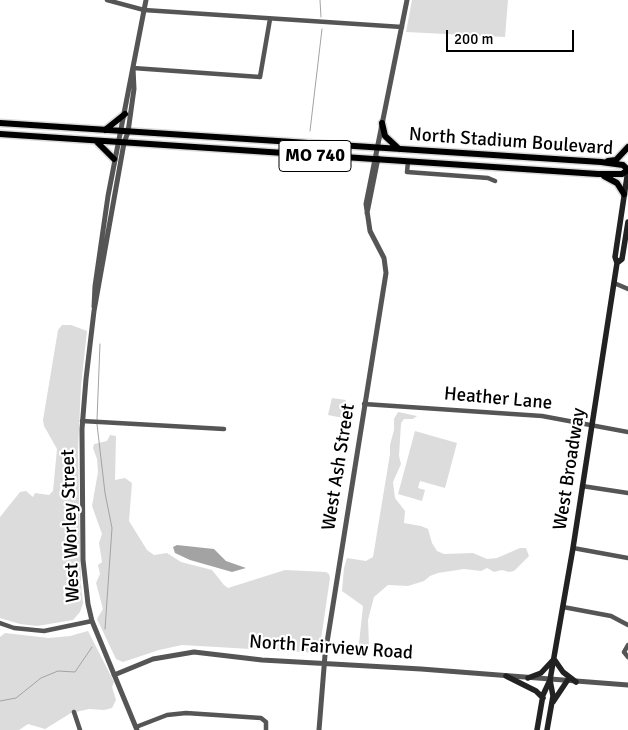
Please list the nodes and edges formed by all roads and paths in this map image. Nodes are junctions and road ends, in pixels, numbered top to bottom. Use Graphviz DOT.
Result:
graph roads {
  1 [pos="107,0"];
  2 [pos="146,0"];
  3 [pos="407,0"];
  4 [pos="144,10"];
  5 [pos="270,19"];
  6 [pos="402,27"];
  7 [pos="133,68"];
  8 [pos="125,114"];
  9 [pos="0,123"];
  10 [pos="382,123"];
  11 [pos="105,130"];
  12 [pos="125,131"];
  13 [pos="0,134"];
  14 [pos="96,141"];
  15 [pos="121,143"];
  16 [pos="628,147"];
  17 [pos="378,148"];
  18 [pos="400,149"];
  19 [pos="114,159"];
  20 [pos="376,160"];
  21 [pos="408,162"];
  22 [pos="600,162"];
  23 [pos="628,169"];
  24 [pos="598,174"];
  25 [pos="495,181"];
  26 [pos="624,194"];
  27 [pos="628,222"];
  28 [pos="617,263"];
  29 [pos="614,283"];
  30 [pos="628,289"];
  31 [pos="94,312"];
  32 [pos="364,404"];
  33 [pos="82,421"];
  34 [pos="592,426"];
  35 [pos="224,430"];
  36 [pos="628,432"];
  37 [pos="582,486"];
  38 [pos="628,493"];
  39 [pos="573,548"];
  40 [pos="628,558"];
  41 [pos="563,607"];
  42 [pos="92,621"];
  43 [pos="0,623"];
  44 [pos="628,625"];
  45 [pos="628,645"];
  46 [pos="628,657"];
  47 [pos="554,660"];
  48 [pos="324,663"];
  49 [pos="114,675"];
  50 [pos="506,676"];
  51 [pos="528,678"];
  52 [pos="550,680"];
  53 [pos="566,681"];
  54 [pos="576,682"];
  55 [pos="628,685"];
  56 [pos="543,698"];
  57 [pos="552,704"];
  58 [pos="74,712"];
  59 [pos="137,728"];
  60 [pos="79,729"];
  61 [pos="266,730"];
  62 [pos="319,730"];
  63 [pos="537,730"];
  64 [pos="547,730"];
  1 -- 4 [label="street"];
  2 -- 4 [label="street, West Worley Street"];
  3 -- 6 [label="street, West Ash Street"];
  4 -- 5 [label="street"];
  4 -- 7 [label="street, West Worley Street"];
  5 -- 6 [label="street"];
  5 -- 7 [label="street"];
  6 -- 10 [label="street, West Ash Street"];
  7 -- 8 [label="street, West Worley Street"];
  7 -- 12 [label="street, West Worley Street"];
  8 -- 11 [label="main road"];
  8 -- 12 [label="street, West Worley Street"];
  9 -- 11 [label="main road, North Stadium Boulevard / MO 740"];
  10 -- 17 [label="street, West Ash Street"];
  10 -- 18 [label="main road"];
  11 -- 12 [label="main road, North Stadium Boulevard / MO 740"];
  12 -- 15 [label="street, West Worley Street"];
  12 -- 17 [label="main road, North Stadium Boulevard / MO 740"];
  13 -- 14 [label="main road, North Stadium Boulevard / MO 740"];
  14 -- 15 [label="main road, North Stadium Boulevard / MO 740"];
  14 -- 19 [label="main road"];
  15 -- 19 [label="street, West Worley Street"];
  15 -- 20 [label="main road, North Stadium Boulevard / MO 740"];
  15 -- 31 [label="street, West Worley Street"];
  16 -- 22 [label="main road"];
  17 -- 18 [label="main road, North Stadium Boulevard / MO 740"];
  17 -- 20 [label="street, West Ash Street"];
  18 -- 22 [label="main road, North Stadium Boulevard / MO 740"];
  19 -- 31 [label="street, West Worley Street"];
  20 -- 21 [label="main road, North Stadium Boulevard / MO 740"];
  20 -- 32 [label="street, West Ash Street"];
  21 -- 24 [label="main road, North Stadium Boulevard / MO 740"];
  21 -- 25 [label="street"];
  22 -- 23 [label="main road, North Stadium Boulevard / MO 740"];
  23 -- 24 [label="main road, North Stadium Boulevard / MO 740"];
  23 -- 26 [label="main road, West Broadway"];
  24 -- 26 [label="main road"];
  26 -- 28 [label="main road, West Broadway"];
  27 -- 28 [label="main road, West Broadway"];
  28 -- 29 [label="main road, West Broadway"];
  29 -- 30 [label="street"];
  29 -- 34 [label="main road, West Broadway"];
  31 -- 33 [label="street, West Worley Street"];
  32 -- 34 [label="street, Heather Lane"];
  32 -- 48 [label="street, West Ash Street"];
  33 -- 35 [label="street"];
  33 -- 42 [label="street, West Worley Street"];
  34 -- 36 [label="street, Heather Lane"];
  34 -- 37 [label="main road, West Broadway"];
  37 -- 38 [label="street"];
  37 -- 39 [label="main road, West Broadway"];
  39 -- 40 [label="street"];
  39 -- 41 [label="main road, West Broadway"];
  41 -- 44 [label="street"];
  41 -- 47 [label="main road, West Broadway"];
  42 -- 43 [label="street"];
  42 -- 49 [label="street, West Worley Street"];
  45 -- 46 [label="street"];
  47 -- 51 [label="main road"];
  47 -- 52 [label="main road, West Broadway"];
  47 -- 54 [label="main road"];
  48 -- 49 [label="street, North Fairview Road"];
  48 -- 50 [label="street, North Fairview Road"];
  48 -- 62 [label="street, West Ash Street"];
  49 -- 59 [label="street, West Worley Street"];
  50 -- 51 [label="street, North Fairview Road"];
  50 -- 56 [label="main road"];
  51 -- 52 [label="street, North Fairview Road"];
  52 -- 53 [label="street, North Fairview Road"];
  52 -- 56 [label="main road, West Broadway"];
  52 -- 57 [label="main road, West Broadway"];
  53 -- 54 [label="street, North Fairview Road"];
  53 -- 57 [label="main road"];
  54 -- 55 [label="street, North Fairview Road"];
  56 -- 63 [label="main road, West Broadway"];
  57 -- 64 [label="main road, West Broadway"];
  58 -- 60 [label="street"];
  59 -- 61 [label="street"];
}
